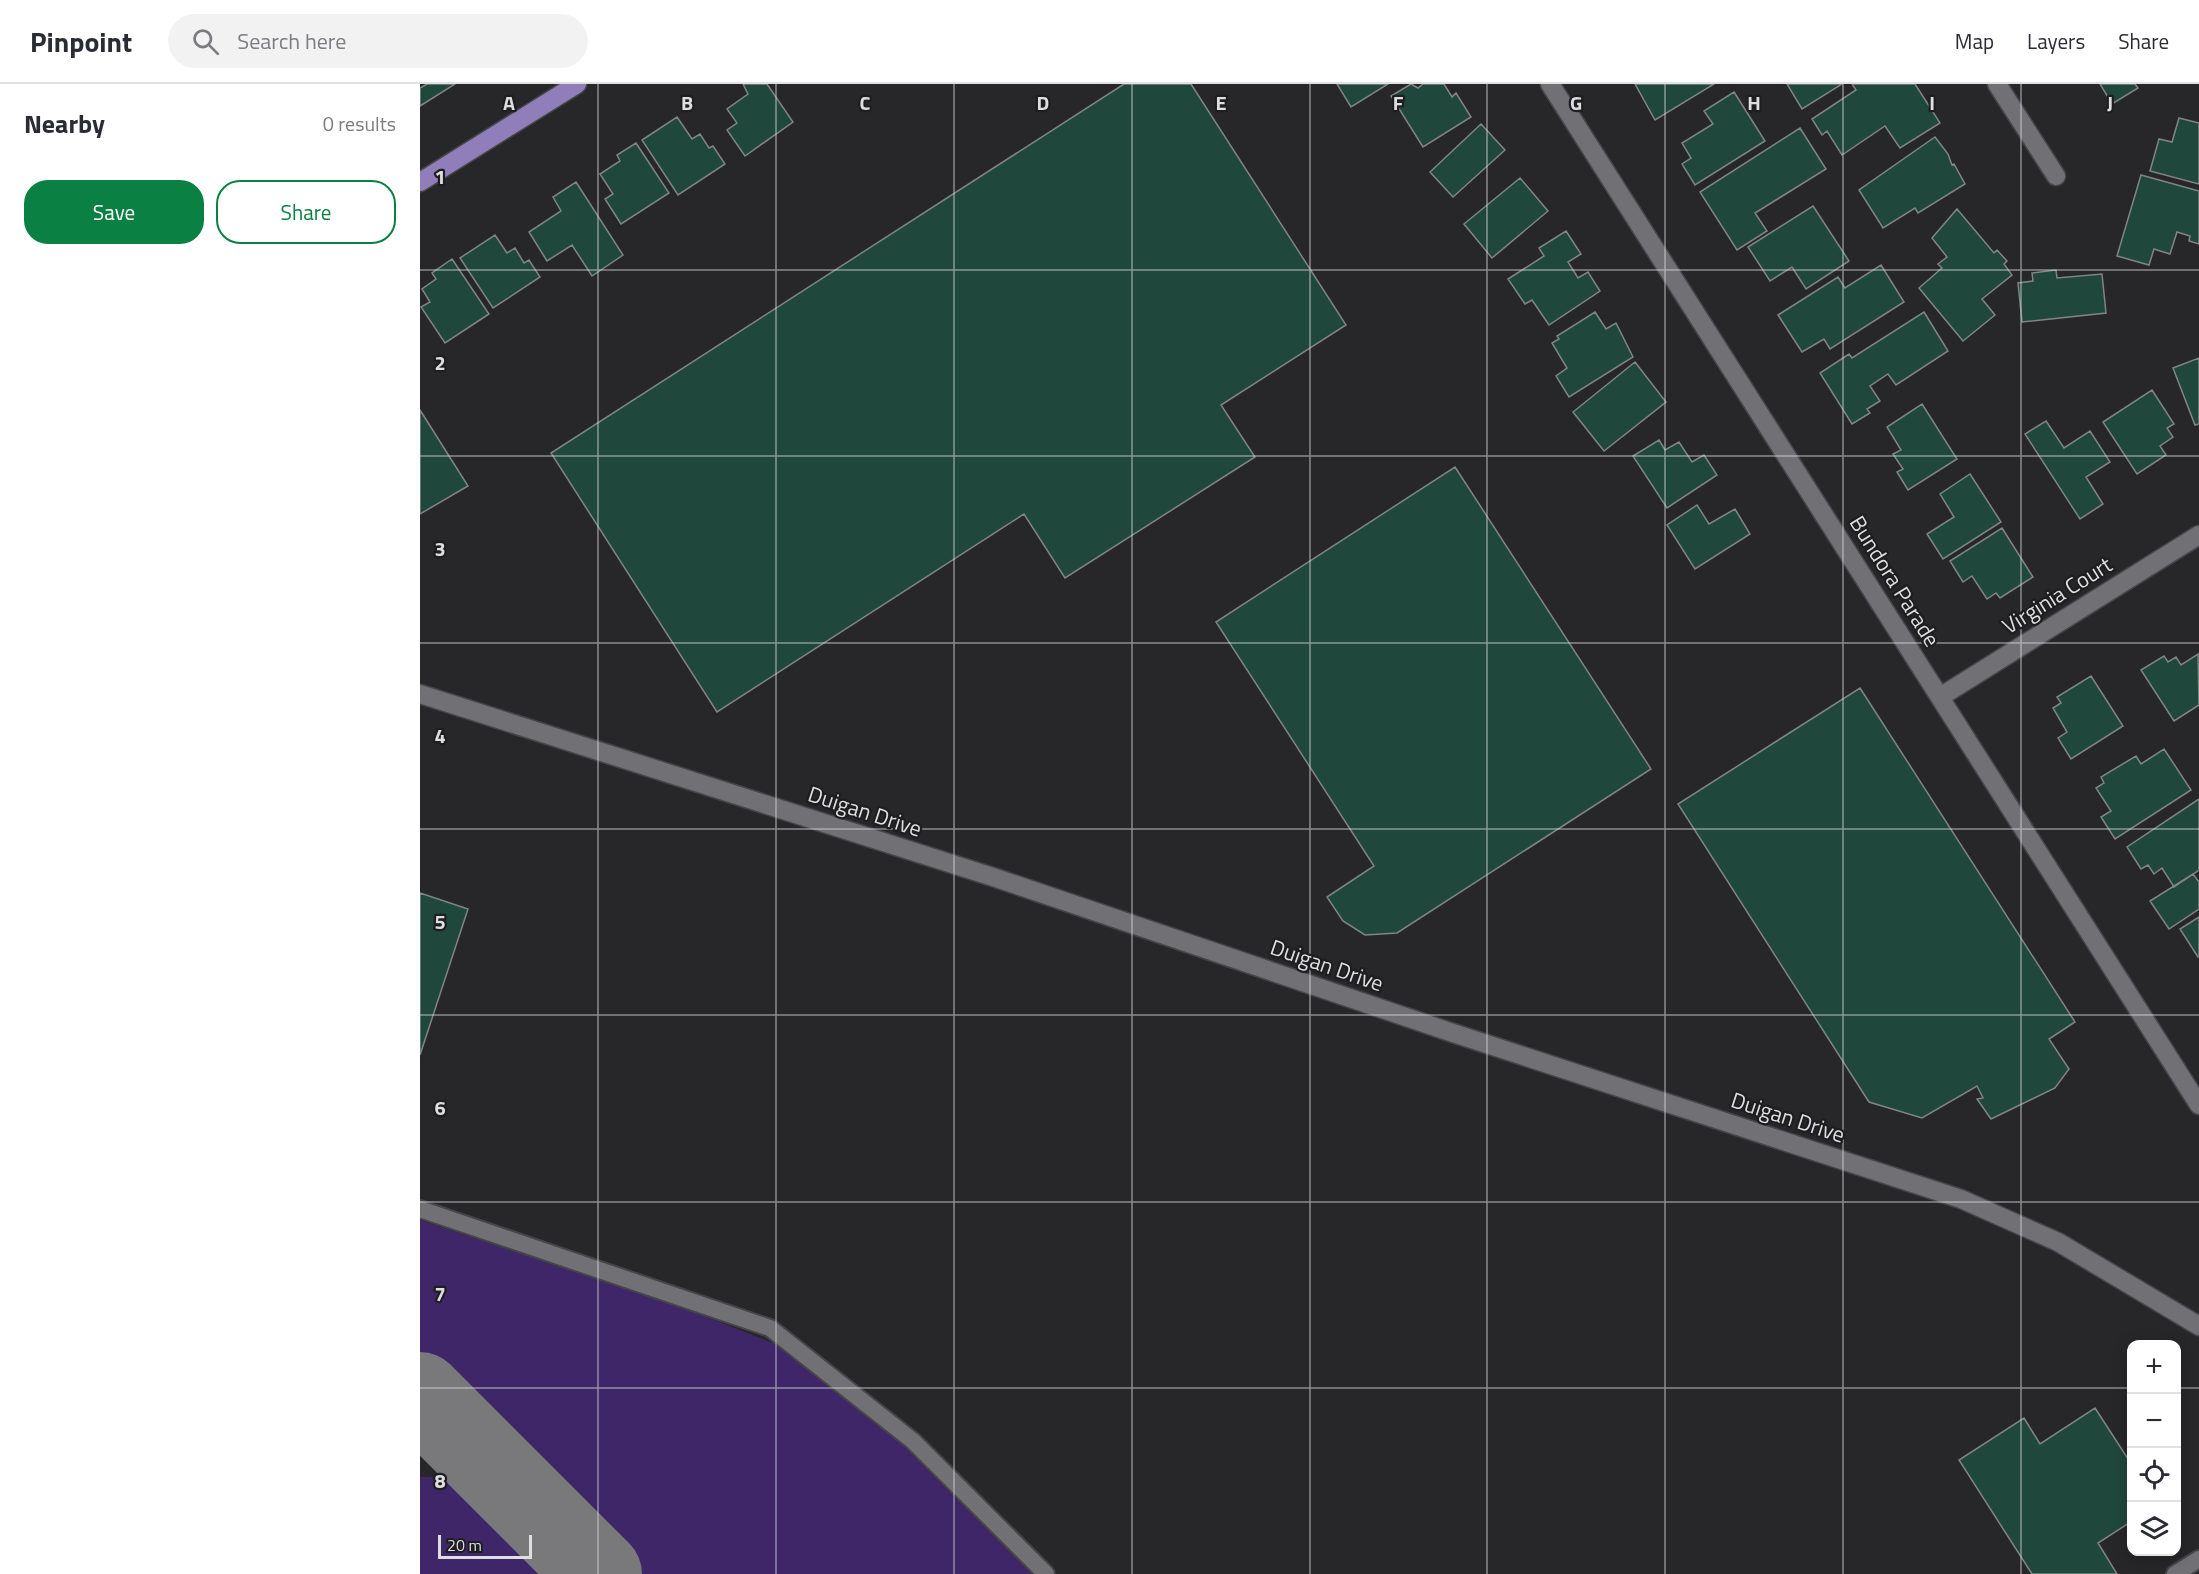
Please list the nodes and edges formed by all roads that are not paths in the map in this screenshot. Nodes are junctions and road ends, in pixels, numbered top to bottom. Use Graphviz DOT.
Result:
graph roads {
  1 [pos="577,84"];
  2 [pos="1550,84"];
  3 [pos="1997,84"];
  4 [pos="441,170"];
  5 [pos="2056,176"];
  6 [pos="420,182"];
  7 [pos="420,188"];
  8 [pos="2199,535"];
  9 [pos="420,694"];
  10 [pos="1940,697"];
  11 [pos="2192,1077"];
  12 [pos="2199,1105"];
  13 [pos="420,1209"];
  14 [pos="2199,1326"];
  15 [pos="2199,1559"];
  16 [pos="1046,1574"];
  17 [pos="2175,1574"];
  1 -- 4 [label="highway"];
  2 -- 10 [label="main road, Bundora Parade"];
  3 -- 5 [label="main road"];
  4 -- 6 [label="highway"];
  4 -- 7 [label="highway"];
  8 -- 10 [label="main road, Virginia Court"];
  9 -- 14 [label="main road, Duigan Drive"];
  10 -- 11 [label="main road, Bundora Parade"];
  11 -- 12 [label="main road, Bundora Parade"];
  13 -- 16 [label="lane"];
  15 -- 17 [label="lane"];
}
